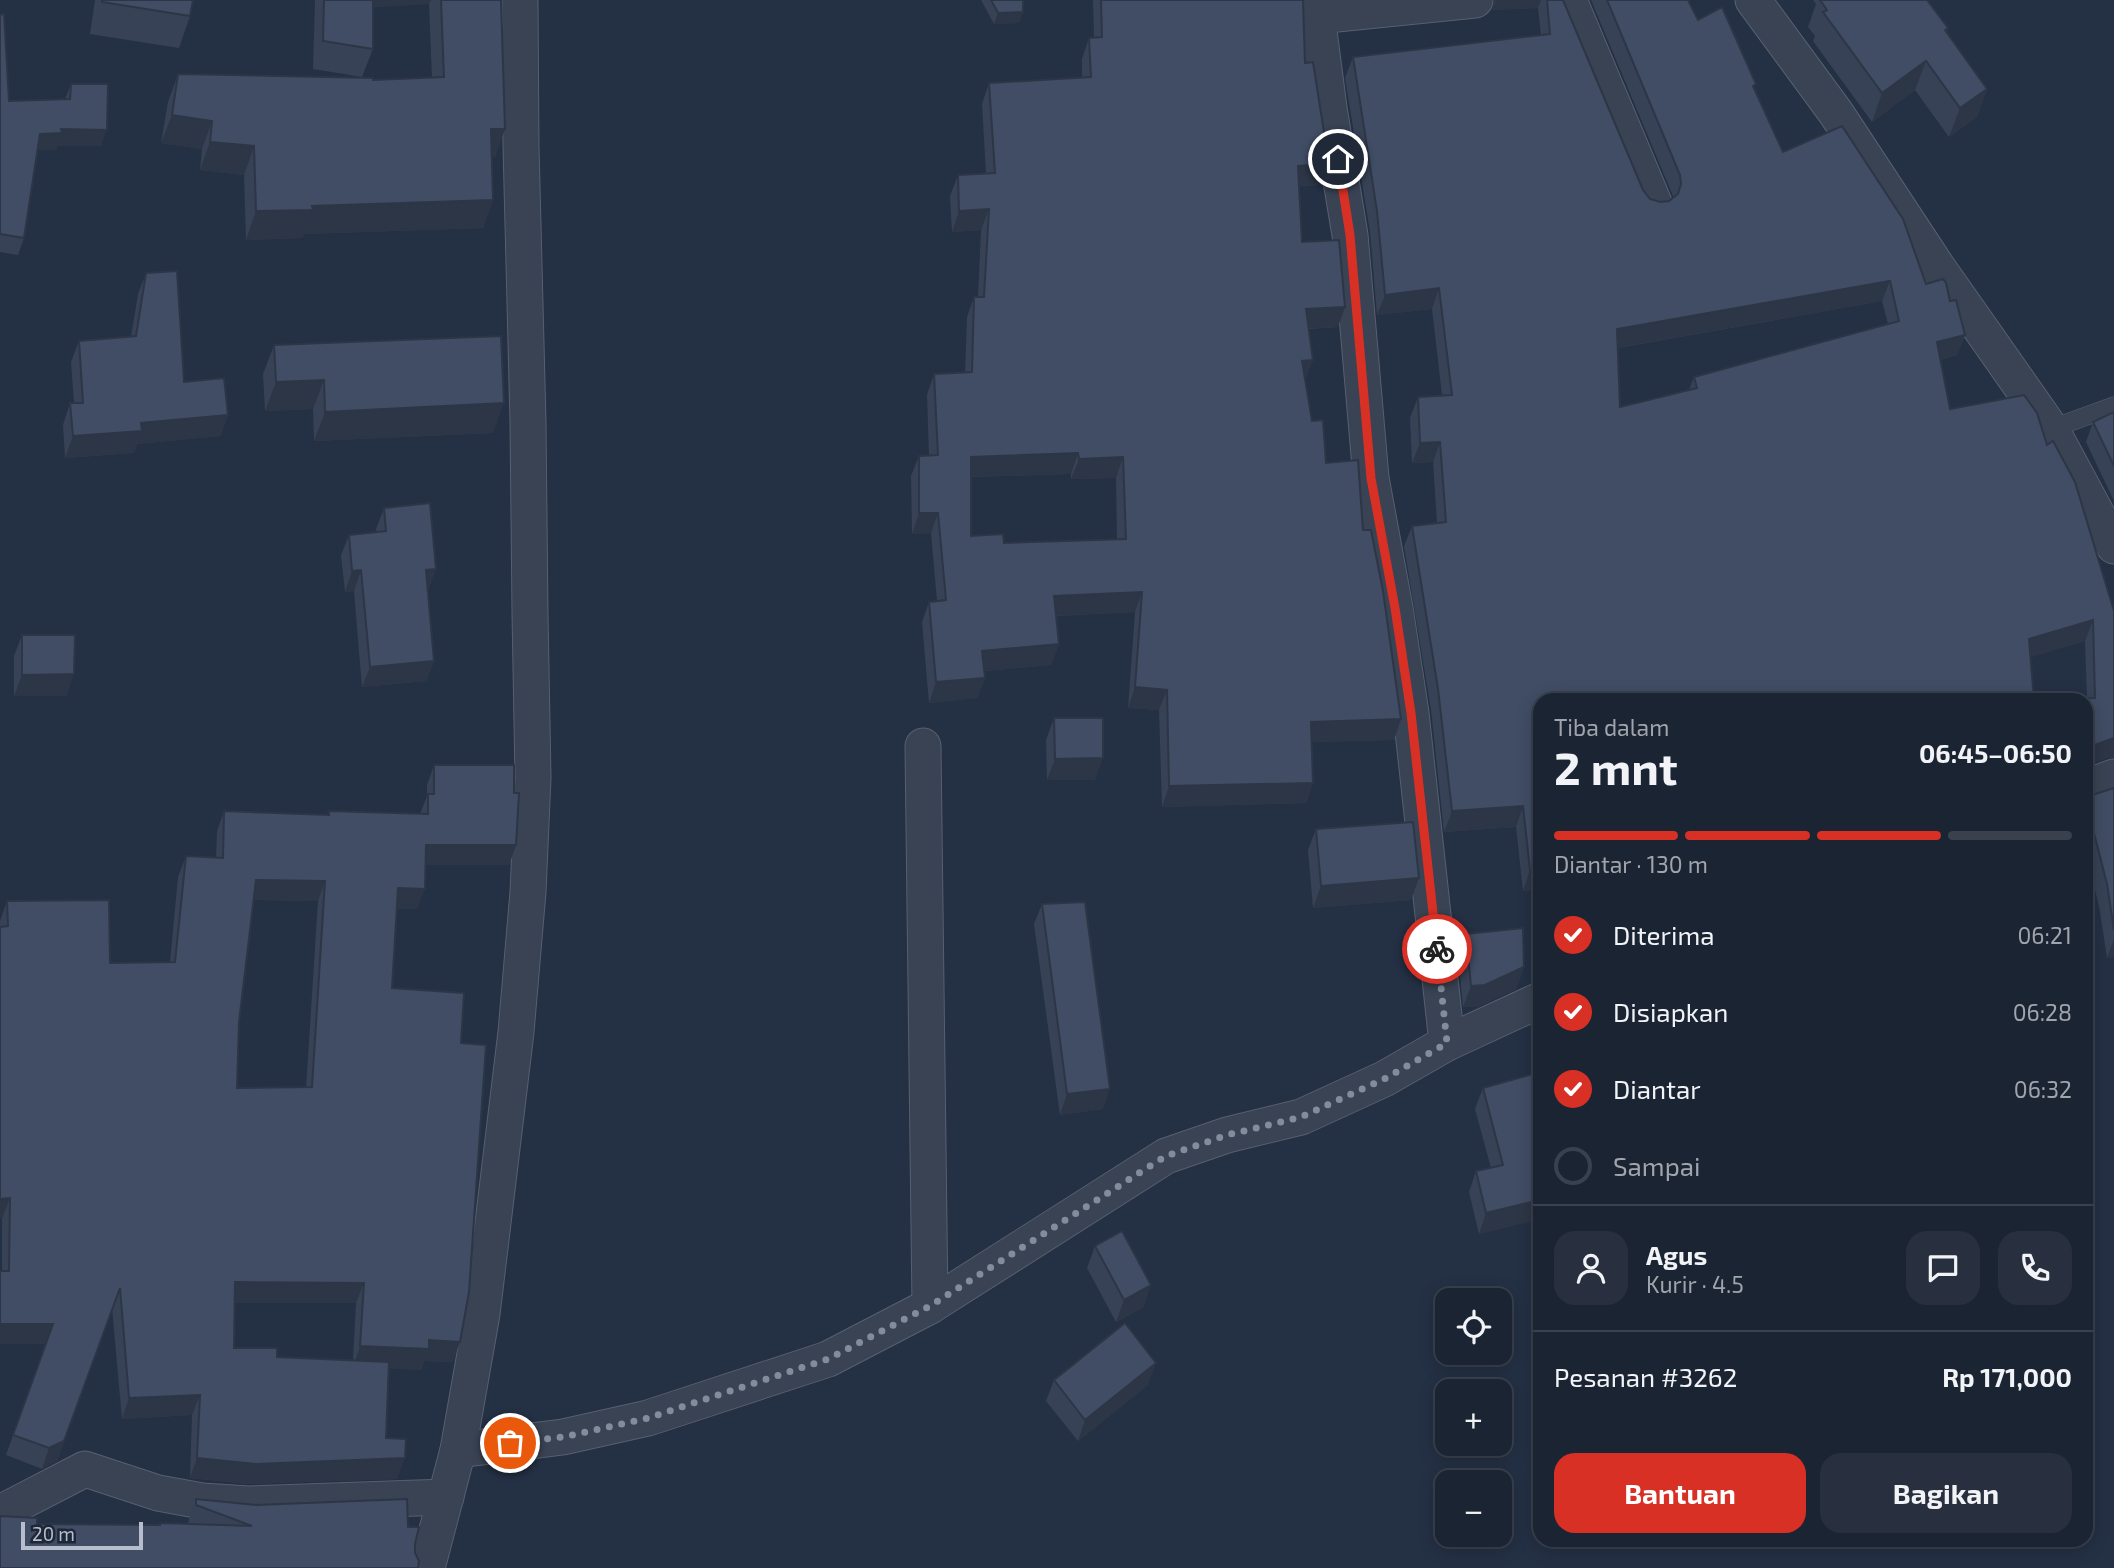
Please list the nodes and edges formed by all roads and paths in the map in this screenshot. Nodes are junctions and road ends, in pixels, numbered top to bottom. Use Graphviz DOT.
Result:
graph roads {
  1 [pos="520,0"];
  2 [pos="1475,0"];
  3 [pos="1569,0"];
  4 [pos="1753,0"];
  5 [pos="1316,8"];
  6 [pos="1654,203"];
  7 [pos="2114,406"];
  8 [pos="2051,429"];
  9 [pos="2114,546"];
  10 [pos="923,746"];
  11 [pos="2114,777"];
  12 [pos="2093,784"];
  13 [pos="1533,1003"];
  14 [pos="1447,1043"];
  15 [pos="930,1306"];
  16 [pos="458,1450"];
  17 [pos="446,1497"];
  18 [pos="0,1513"];
  19 [pos="427,1568"];
  1 -- 16 [label="street"];
  2 -- 5 [label="street"];
  3 -- 6 [label="street"];
  4 -- 8 [label="street"];
  5 -- 14 [label="street"];
  7 -- 8 [label="lane"];
  8 -- 9 [label="street"];
  10 -- 15 [label="street"];
  11 -- 12 [label="street"];
  13 -- 14 [label="street"];
  14 -- 15 [label="street"];
  15 -- 16 [label="street"];
  16 -- 17 [label="street"];
  17 -- 18 [label="street"];
  17 -- 19 [label="street"];
}
